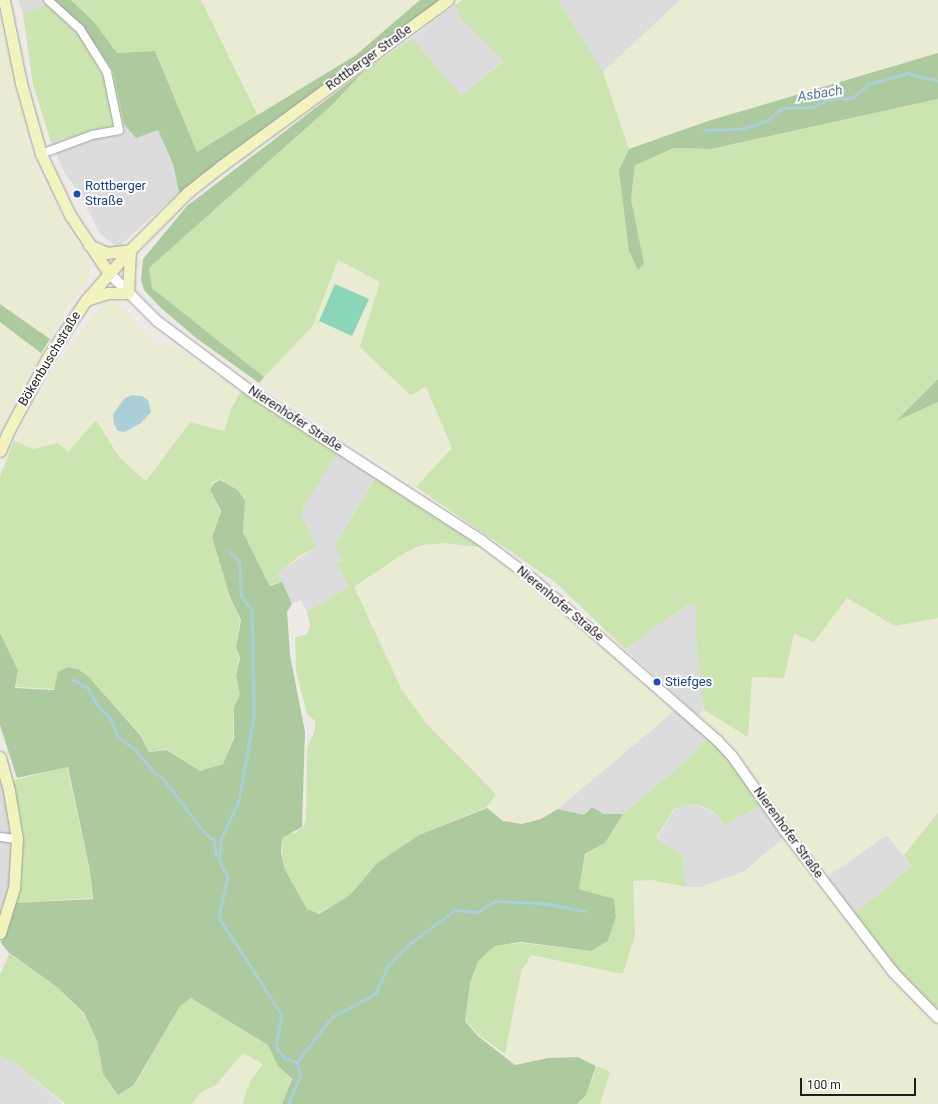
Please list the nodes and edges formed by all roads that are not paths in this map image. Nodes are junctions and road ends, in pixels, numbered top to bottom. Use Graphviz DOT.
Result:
graph roads {
  1 [pos="4,0"];
  2 [pos="48,0"];
  3 [pos="448,0"];
  4 [pos="41,154"];
  5 [pos="88,245"];
  6 [pos="130,250"];
  7 [pos="108,272"];
  8 [pos="128,294"];
  9 [pos="86,300"];
  10 [pos="4,431"];
  11 [pos="0,451"];
  12 [pos="0,757"];
  13 [pos="0,837"];
  14 [pos="17,840"];
  15 [pos="0,932"];
  16 [pos="938,1018"];
  1 -- 4 [label="main road"];
  2 -- 4 [label="street"];
  3 -- 6 [label="main road, Rottberger Straße"];
  4 -- 5 [label="main road"];
  5 -- 6 [label="main road"];
  5 -- 7 [label="main road"];
  6 -- 7 [label="main road, Rottberger Straße"];
  6 -- 8 [label="main road"];
  7 -- 8 [label="street, Nierenhofer Straße"];
  7 -- 9 [label="main road, Bökenbuschstraße"];
  8 -- 9 [label="main road"];
  8 -- 16 [label="street, Nierenhofer Straße"];
  9 -- 10 [label="main road, Bökenbuschstraße"];
  10 -- 11 [label="main road, Bökenbuschstraße"];
  12 -- 14 [label="main road"];
  13 -- 14 [label="street"];
  14 -- 15 [label="main road"];
}
